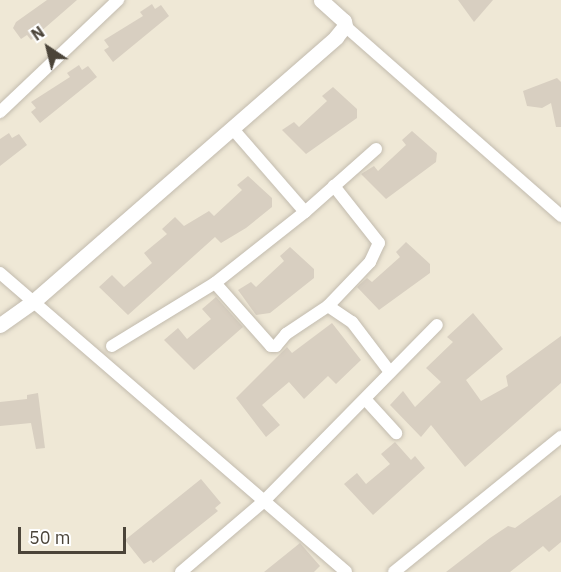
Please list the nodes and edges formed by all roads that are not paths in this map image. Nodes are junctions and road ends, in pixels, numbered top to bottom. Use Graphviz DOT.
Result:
graph roads {
  1 [pos="118,0"];
  2 [pos="321,0"];
  3 [pos="345,26"];
  4 [pos="0,112"];
  5 [pos="232,128"];
  6 [pos="376,149"];
  7 [pos="334,186"];
  8 [pos="305,212"];
  9 [pos="561,216"];
  10 [pos="0,273"];
  11 [pos="215,283"];
  12 [pos="35,300"];
  13 [pos="328,306"];
  14 [pos="0,325"];
  15 [pos="437,325"];
  16 [pos="112,346"];
  17 [pos="390,372"];
  18 [pos="366,400"];
  19 [pos="396,434"];
  20 [pos="561,437"];
  21 [pos="263,502"];
  22 [pos="181,572"];
  23 [pos="346,572"];
  24 [pos="394,572"];
  1 -- 4 [label="street"];
  2 -- 3 [label="street"];
  3 -- 5 [label="street"];
  3 -- 9 [label="street"];
  5 -- 8 [label="street"];
  5 -- 12 [label="street"];
  6 -- 7 [label="street"];
  7 -- 8 [label="street"];
  7 -- 13 [label="street"];
  8 -- 11 [label="street"];
  10 -- 12 [label="street"];
  11 -- 13 [label="street"];
  11 -- 16 [label="street"];
  12 -- 14 [label="street"];
  12 -- 21 [label="street"];
  13 -- 17 [label="street"];
  15 -- 17 [label="street"];
  17 -- 18 [label="street"];
  18 -- 19 [label="street"];
  18 -- 21 [label="street"];
  20 -- 24 [label="street"];
  21 -- 22 [label="street"];
  21 -- 23 [label="street"];
}
